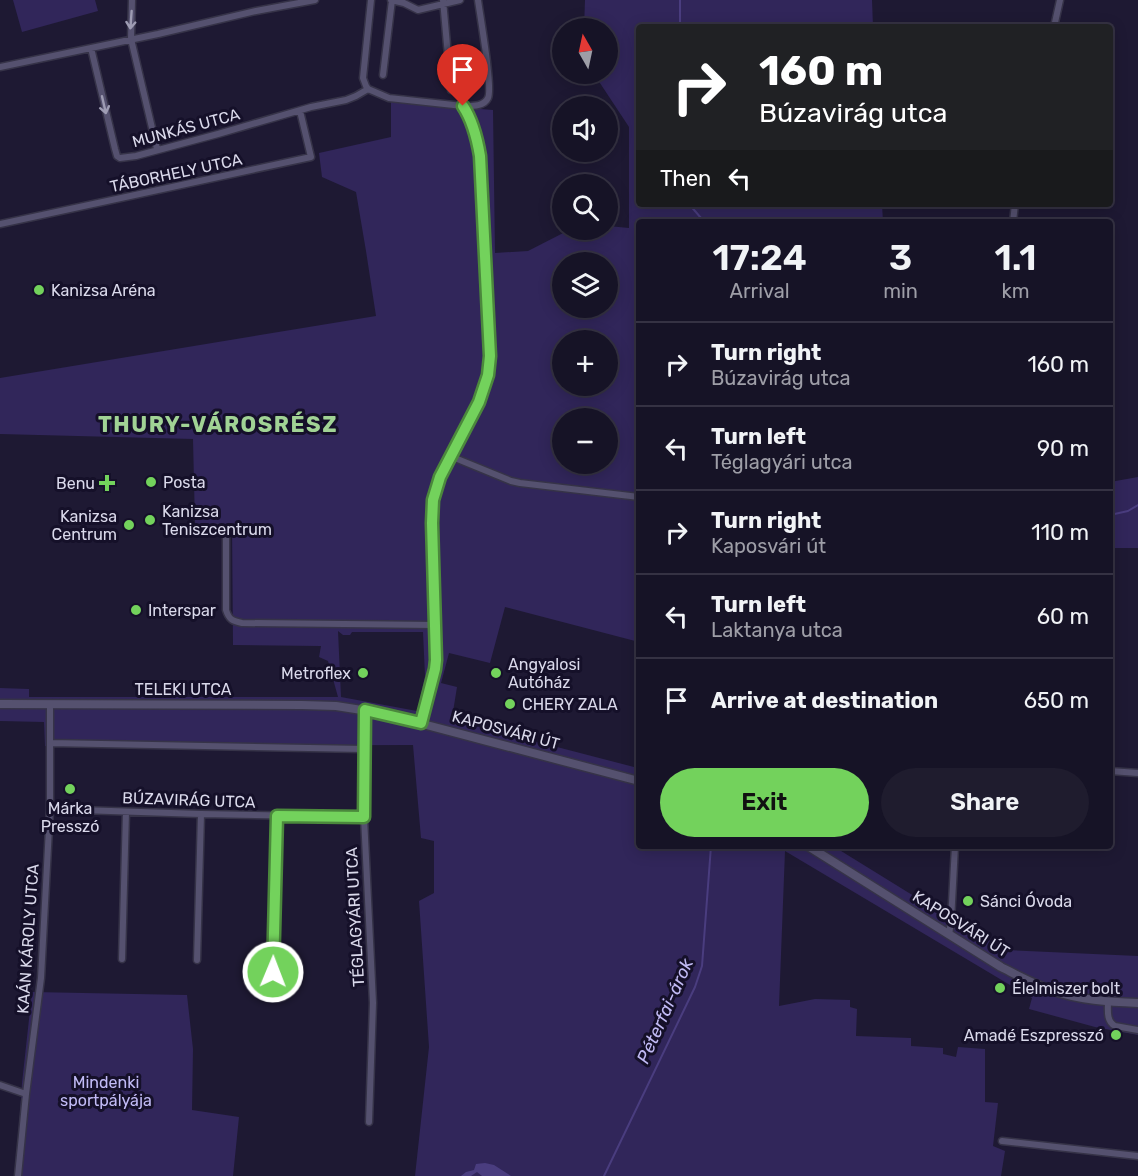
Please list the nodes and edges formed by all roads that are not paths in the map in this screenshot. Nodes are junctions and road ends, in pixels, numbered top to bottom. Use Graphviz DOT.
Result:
graph roads {
  1 [pos="132,0"];
  2 [pos="315,0"];
  3 [pos="365,0"];
  4 [pos="371,0"];
  5 [pos="392,0"];
  6 [pos="460,0"];
  7 [pos="478,0"];
  8 [pos="1060,0"];
  9 [pos="443,2"];
  10 [pos="370,9"];
  11 [pos="1055,24"];
  12 [pos="131,39"];
  13 [pos="91,48"];
  14 [pos="0,67"];
  15 [pos="383,75"];
  16 [pos="368,89"];
  17 [pos="451,90"];
  18 [pos="463,106"];
  19 [pos="300,111"];
  20 [pos="157,149"];
  21 [pos="0,224"];
  22 [pos="450,456"];
  23 [pos="636,497"];
  24 [pos="217,528"];
  25 [pos="435,625"];
  26 [pos="0,704"];
  27 [pos="50,704"];
  28 [pos="365,710"];
  29 [pos="421,723"];
  30 [pos="50,743"];
  31 [pos="364,749"];
  32 [pos="1113,771"];
  33 [pos="1138,773"];
  34 [pos="636,780"];
  35 [pos="50,809"];
  36 [pos="126,812"];
  37 [pos="201,814"];
  38 [pos="277,816"];
  39 [pos="364,817"];
  40 [pos="813,849"];
  41 [pos="955,849"];
  42 [pos="949,935"];
  43 [pos="122,959"];
  44 [pos="197,960"];
  45 [pos="273,972"];
  46 [pos="1108,1001"];
  47 [pos="1138,1004"];
  48 [pos="1138,1030"];
  49 [pos="0,1085"];
  50 [pos="26,1094"];
  51 [pos="369,1122"];
  52 [pos="1002,1141"];
  53 [pos="1138,1156"];
  54 [pos="18,1176"];
  1 -- 12 [label="street, one-way"];
  2 -- 12 [label="street"];
  3 -- 10 [label="street"];
  4 -- 10 [label="street"];
  5 -- 9 [label="street"];
  5 -- 15 [label="street"];
  6 -- 9 [label="street"];
  7 -- 18 [label="street"];
  8 -- 11 [label="street"];
  9 -- 17 [label="street"];
  10 -- 16 [label="street"];
  12 -- 13 [label="street"];
  12 -- 20 [label="street"];
  13 -- 14 [label="street"];
  13 -- 20 [label="street, MUNKÁS UTCA, one-way"];
  16 -- 18 [label="street"];
  16 -- 19 [label="street, MUNKÁS UTCA"];
  18 -- 22 [label="street"];
  19 -- 20 [label="street, MUNKÁS UTCA"];
  19 -- 21 [label="street, TÁBORHELY UTCA"];
  22 -- 23 [label="street"];
  22 -- 25 [label="street"];
  24 -- 25 [label="street"];
  25 -- 29 [label="street"];
  26 -- 27 [label="main road, TELEKI UTCA"];
  27 -- 28 [label="main road, TELEKI UTCA"];
  27 -- 30 [label="street, KAÁN KÁROLY UTCA"];
  28 -- 29 [label="main road, KAPOSVÁRI ÚT"];
  28 -- 31 [label="street, TÉGLAGYÁRI UTCA"];
  29 -- 34 [label="main road, KAPOSVÁRI ÚT"];
  30 -- 31 [label="street"];
  30 -- 35 [label="street, KAÁN KÁROLY UTCA"];
  31 -- 39 [label="street, TÉGLAGYÁRI UTCA"];
  32 -- 33 [label="street"];
  35 -- 36 [label="street, BÚZAVIRÁG UTCA"];
  35 -- 50 [label="street, KAÁN KÁROLY UTCA"];
  36 -- 37 [label="street, BÚZAVIRÁG UTCA"];
  36 -- 43 [label="street"];
  37 -- 38 [label="street, BÚZAVIRÁG UTCA"];
  37 -- 44 [label="street"];
  38 -- 39 [label="street, BÚZAVIRÁG UTCA"];
  38 -- 45 [label="street"];
  39 -- 51 [label="street, TÉGLAGYÁRI UTCA"];
  40 -- 42 [label="main road, KAPOSVÁRI ÚT"];
  41 -- 42 [label="street"];
  42 -- 46 [label="main road, KAPOSVÁRI ÚT"];
  46 -- 47 [label="main road, KAPOSVÁRI ÚT"];
  46 -- 48 [label="street"];
  49 -- 50 [label="street"];
  50 -- 54 [label="street, KAÁN KÁROLY UTCA"];
  52 -- 53 [label="street"];
}
